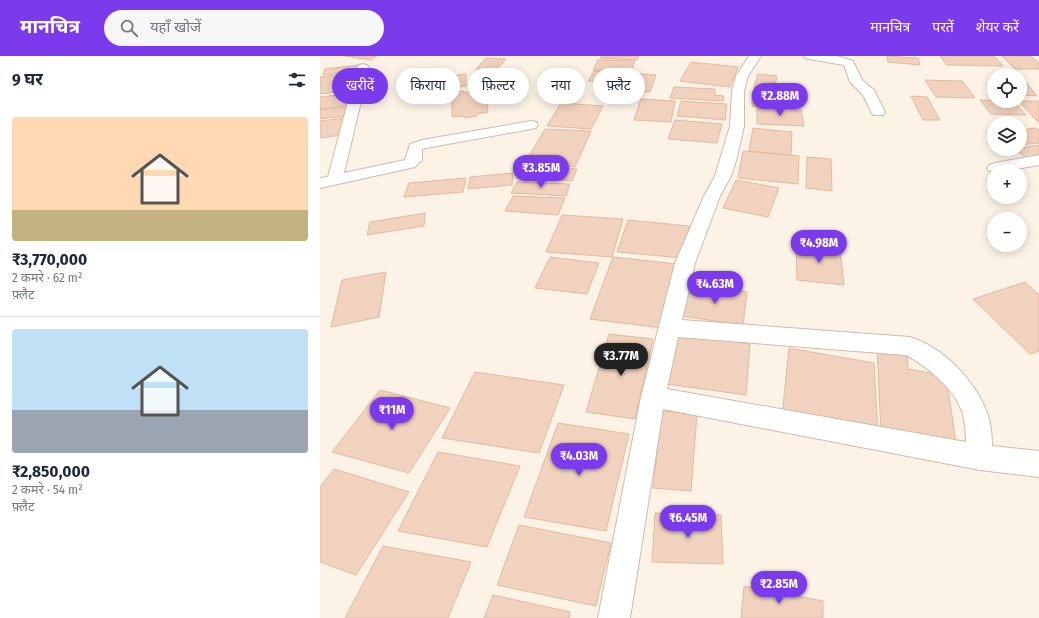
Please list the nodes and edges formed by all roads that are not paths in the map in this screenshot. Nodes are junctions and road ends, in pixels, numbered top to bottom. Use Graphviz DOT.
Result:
graph roads {
  1 [pos="755,56"];
  2 [pos="809,56"];
  3 [pos="352,104"];
  4 [pos="878,112"];
  5 [pos="531,125"];
  6 [pos="1039,160"];
  7 [pos="1017,164"];
  8 [pos="335,179"];
  9 [pos="320,183"];
  10 [pos="671,328"];
  11 [pos="653,397"];
  12 [pos="980,458"];
  13 [pos="1039,464"];
  14 [pos="614,618"];
  1 -- 10 [label="street"];
  2 -- 4 [label="street"];
  3 -- 8 [label="street"];
  5 -- 8 [label="street"];
  6 -- 7 [label="street"];
  8 -- 9 [label="street"];
  10 -- 11 [label="street"];
  10 -- 12 [label="street"];
  11 -- 12 [label="street"];
  11 -- 14 [label="street"];
  12 -- 13 [label="street"];
}
